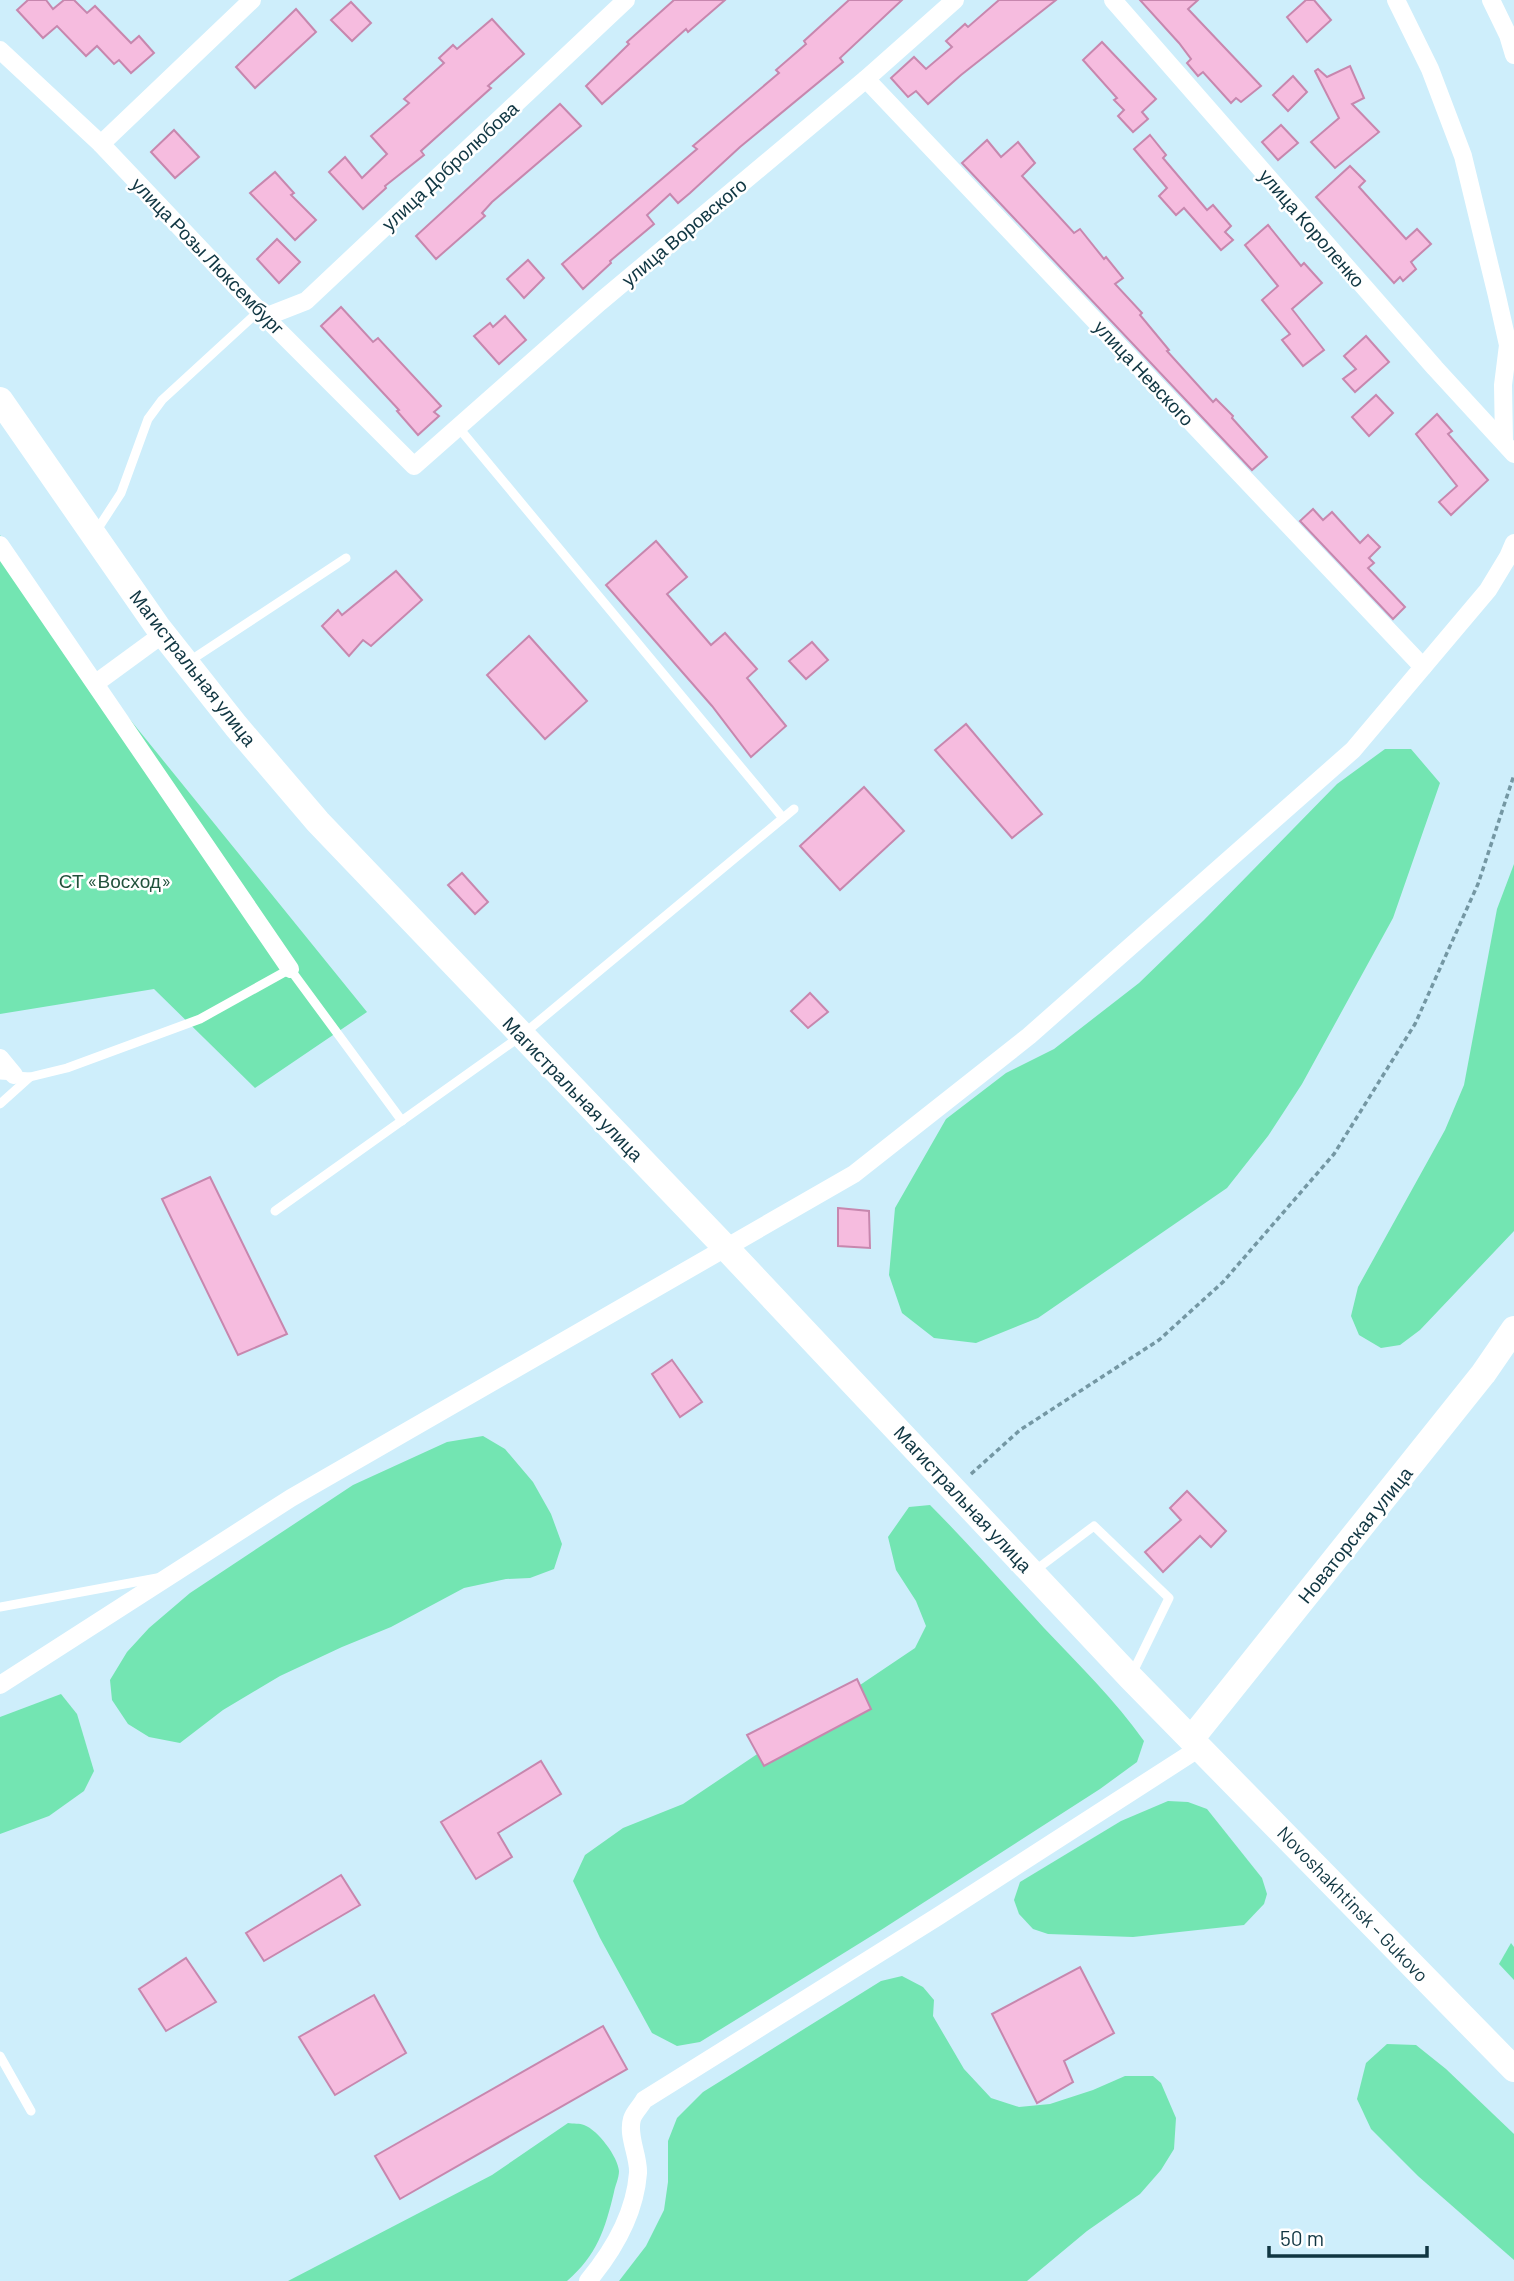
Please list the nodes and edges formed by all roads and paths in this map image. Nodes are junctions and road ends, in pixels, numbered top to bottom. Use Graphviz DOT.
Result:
graph roads {
  1 [pos="252,0"];
  2 [pos="626,0"];
  3 [pos="955,0"];
  4 [pos="1113,0"];
  5 [pos="1396,0"];
  6 [pos="1491,0"];
  7 [pos="0,50"];
  8 [pos="1514,55"];
  9 [pos="866,79"];
  10 [pos="101,144"];
  11 [pos="262,314"];
  12 [pos="0,400"];
  13 [pos="458,427"];
  14 [pos="1509,448"];
  15 [pos="414,466"];
  16 [pos="94,535"];
  17 [pos="1514,543"];
  18 [pos="0,545"];
  19 [pos="346,558"];
  20 [pos="163,634"];
  21 [pos="186,663"];
  22 [pos="1423,667"];
  23 [pos="96,683"];
  24 [pos="1514,775"];
  25 [pos="794,809"];
  26 [pos="783,818"];
  27 [pos="290,969"];
  28 [pos="521,1036"];
  29 [pos="0,1058"];
  30 [pos="15,1076"];
  31 [pos="0,1104"];
  32 [pos="402,1121"];
  33 [pos="275,1211"];
  34 [pos="727,1249"];
  35 [pos="1514,1329"];
  36 [pos="954,1490"];
  37 [pos="1032,1573"];
  38 [pos="173,1575"];
  39 [pos="0,1607"];
  40 [pos="1131,1678"];
  41 [pos="0,1685"];
  42 [pos="1197,1743"];
  43 [pos="0,2056"];
  44 [pos="1514,2069"];
  45 [pos="31,2111"];
  46 [pos="588,2281"];
  1 -- 10 [label="street"];
  2 -- 11 [label="street, улица Добролюбова"];
  3 -- 9 [label="street, улица Воровского"];
  4 -- 14 [label="street, улица Короленко"];
  5 -- 14 [label="street"];
  6 -- 8 [label="street"];
  7 -- 10 [label="street, улица Розы Люксембург"];
  9 -- 13 [label="street, улица Воровского"];
  9 -- 22 [label="street, улица Невского"];
  10 -- 11 [label="street, улица Розы Люксембург"];
  11 -- 15 [label="street, улица Розы Люксембург"];
  11 -- 16 [label="lane"];
  12 -- 16 [label="main road, Магистральная улица"];
  13 -- 15 [label="street, улица Воровского"];
  13 -- 26 [label="lane"];
  16 -- 20 [label="main road, Магистральная улица"];
  17 -- 22 [label="street"];
  18 -- 23 [label="street"];
  19 -- 21 [label="lane"];
  20 -- 21 [label="main road, Магистральная улица"];
  20 -- 23 [label="street"];
  21 -- 28 [label="main road, Магистральная улица"];
  22 -- 34 [label="street"];
  23 -- 27 [label="street"];
  24 -- 36 [label="path"];
  25 -- 26 [label="lane"];
  26 -- 28 [label="lane"];
  27 -- 30 [label="lane"];
  27 -- 32 [label="lane"];
  28 -- 32 [label="lane"];
  28 -- 34 [label="main road, Магистральная улица"];
  29 -- 30 [label="street"];
  30 -- 31 [label="lane"];
  32 -- 33 [label="lane"];
  34 -- 36 [label="main road, Магистральная улица"];
  34 -- 38 [label="street"];
  35 -- 42 [label="main road, Новаторская улица"];
  36 -- 37 [label="main road, Магистральная улица"];
  37 -- 40 [label="main road, Магистральная улица"];
  37 -- 40 [label="lane"];
  38 -- 39 [label="lane"];
  38 -- 41 [label="street"];
  40 -- 42 [label="main road, Магистральная улица"];
  42 -- 44 [label="main road, Novoshakhtinsk – Gukovo"];
  42 -- 46 [label="street"];
  43 -- 45 [label="lane"];
}
